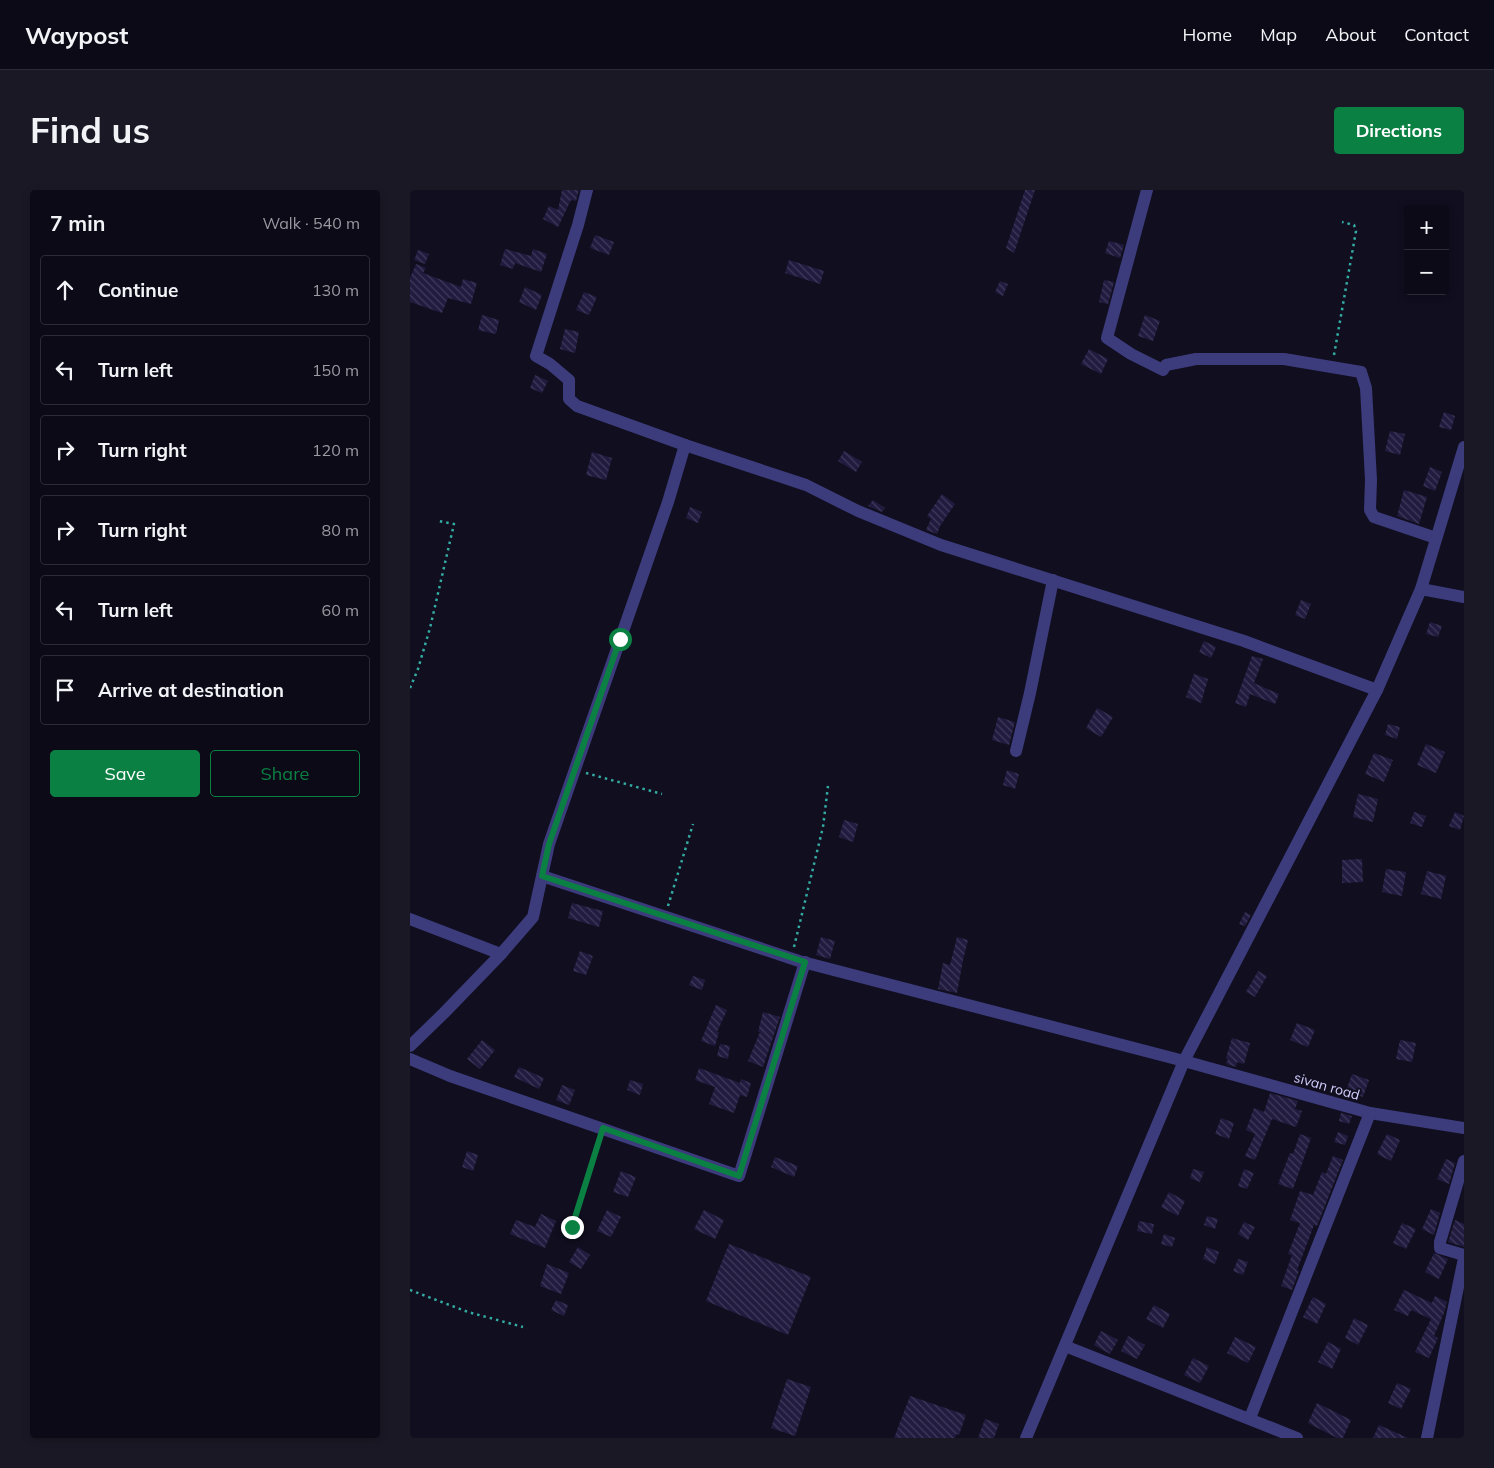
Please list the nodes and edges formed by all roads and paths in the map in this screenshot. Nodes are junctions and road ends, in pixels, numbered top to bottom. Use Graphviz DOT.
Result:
graph roads {
  1 [pos="587,190"];
  2 [pos="1147,190"];
  3 [pos="1342,222"];
  4 [pos="1332,366"];
  5 [pos="685,445"];
  6 [pos="1464,447"];
  7 [pos="439,521"];
  8 [pos="1436,538"];
  9 [pos="1052,580"];
  10 [pos="1421,589"];
  11 [pos="1464,597"];
  12 [pos="410,688"];
  13 [pos="1377,690"];
  14 [pos="1016,751"];
  15 [pos="575,770"];
  16 [pos="828,786"];
  17 [pos="662,794"];
  18 [pos="693,824"];
  19 [pos="542,876"];
  20 [pos="665,917"];
  21 [pos="410,919"];
  22 [pos="501,954"];
  23 [pos="792,958"];
  24 [pos="805,962"];
  25 [pos="410,1046"];
  26 [pos="410,1059"];
  27 [pos="1184,1062"];
  28 [pos="1370,1113"];
  29 [pos="603,1128"];
  30 [pos="1464,1128"];
  31 [pos="1464,1161"];
  32 [pos="572,1227"];
  33 [pos="1464,1257"];
  34 [pos="410,1290"];
  35 [pos="522,1327"];
  36 [pos="1065,1346"];
  37 [pos="1250,1418"];
  38 [pos="1026,1438"];
  39 [pos="1297,1438"];
  40 [pos="1427,1438"];
  1 -- 5 [label="street"];
  2 -- 4 [label="street"];
  3 -- 4 [label="path"];
  4 -- 8 [label="street"];
  5 -- 9 [label="street"];
  5 -- 15 [label="street"];
  6 -- 8 [label="street"];
  7 -- 12 [label="path"];
  8 -- 10 [label="street"];
  9 -- 13 [label="street"];
  9 -- 14 [label="street"];
  10 -- 11 [label="street"];
  10 -- 13 [label="street"];
  13 -- 27 [label="street"];
  15 -- 17 [label="path"];
  15 -- 19 [label="street"];
  16 -- 23 [label="path"];
  18 -- 20 [label="path"];
  19 -- 20 [label="street, sivan road"];
  19 -- 22 [label="street"];
  20 -- 23 [label="street, sivan road"];
  21 -- 22 [label="street"];
  22 -- 25 [label="street"];
  23 -- 24 [label="street, sivan road"];
  24 -- 27 [label="street, sivan road"];
  24 -- 29 [label="street"];
  26 -- 29 [label="street"];
  27 -- 28 [label="street, sivan road"];
  27 -- 36 [label="street"];
  28 -- 30 [label="street, sivan road"];
  28 -- 37 [label="street"];
  29 -- 32 [label="path"];
  31 -- 33 [label="street"];
  33 -- 40 [label="street"];
  34 -- 35 [label="path"];
  36 -- 37 [label="street"];
  36 -- 38 [label="street"];
  37 -- 39 [label="street"];
}
